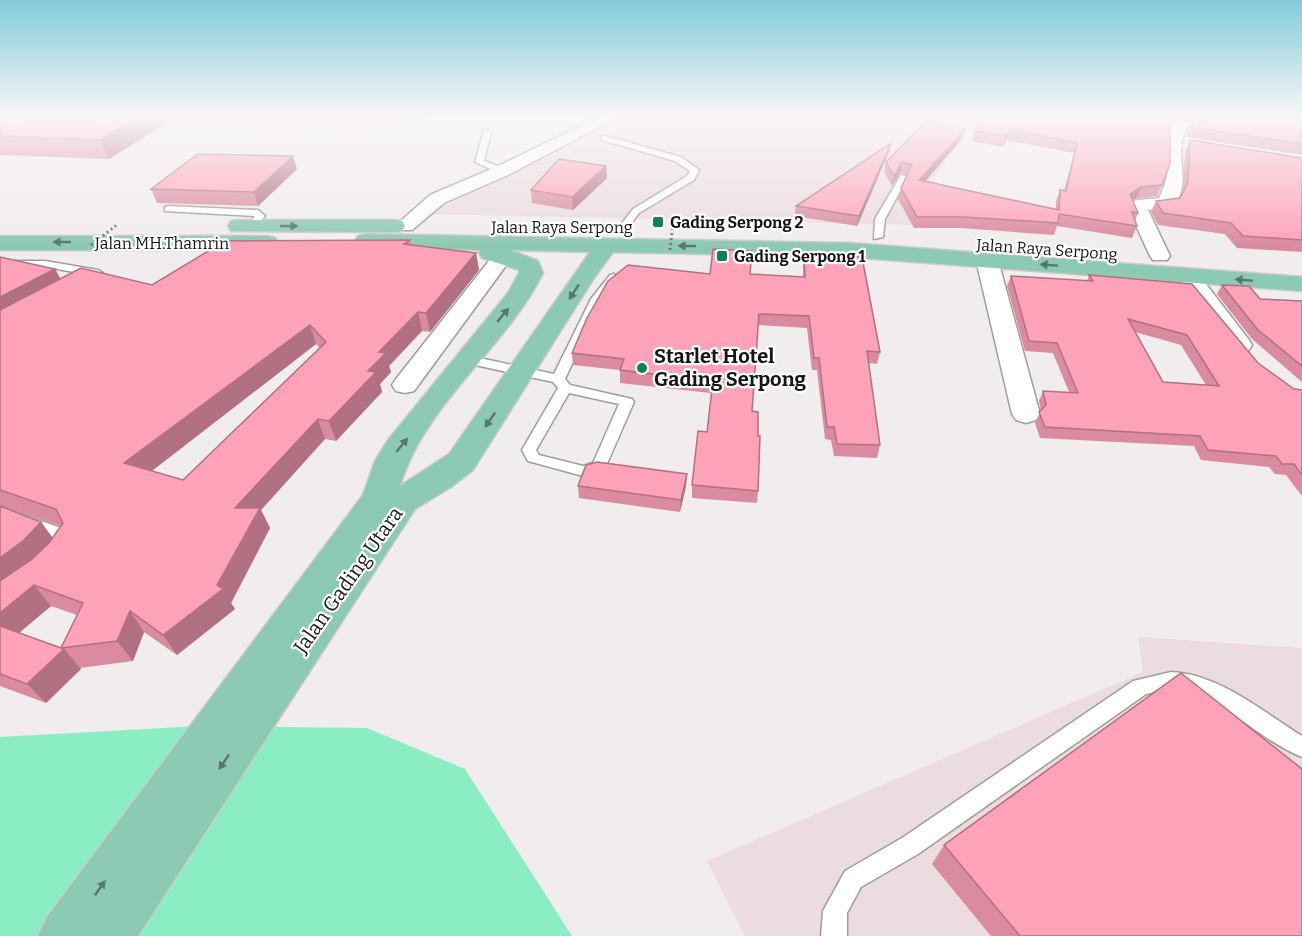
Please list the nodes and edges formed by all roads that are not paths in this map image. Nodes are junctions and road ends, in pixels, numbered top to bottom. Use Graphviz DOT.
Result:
graph roads {
  1 [pos="480,159"];
  2 [pos="526,159"];
  3 [pos="677,159"];
  4 [pos="1178,159"];
  5 [pos="501,171"];
  6 [pos="904,177"];
  7 [pos="168,209"];
  8 [pos="0,226"];
  9 [pos="252,226"];
  10 [pos="405,226"];
  11 [pos="616,236"];
  12 [pos="878,237"];
  13 [pos="0,243"];
  14 [pos="458,244"];
  15 [pos="541,244"];
  16 [pos="503,256"];
  17 [pos="1160,256"];
  18 [pos="987,260"];
  19 [pos="0,264"];
  20 [pos="1302,267"];
  21 [pos="625,271"];
  22 [pos="1188,276"];
  23 [pos="1302,284"];
  24 [pos="83,285"];
  25 [pos="466,359"];
  26 [pos="1256,362"];
  27 [pos="528,375"];
  28 [pos="562,384"];
  29 [pos="405,386"];
  30 [pos="1026,414"];
  31 [pos="0,512"];
  32 [pos="362,539"];
  33 [pos="58,558"];
  34 [pos="1302,747"];
  35 [pos="66,936"];
  36 [pos="106,936"];
  37 [pos="834,936"];
  1 -- 5 [label="lane"];
  2 -- 5 [label="street"];
  3 -- 11 [label="lane"];
  4 -- 17 [label="street"];
  5 -- 10 [label="street"];
  6 -- 12 [label="lane"];
  7 -- 9 [label="lane"];
  8 -- 9 [label="main road, Jalan Raya Serpong"];
  9 -- 10 [label="main road, Jalan Raya Serpong, one-way"];
  10 -- 11 [label="main road, Jalan Raya Serpong"];
  11 -- 12 [label="main road, Jalan Raya Serpong"];
  11 -- 15 [label="main road, Jalan Raya Serpong"];
  18 -- 11 [label="main road, Jalan Raya Serpong, one-way"];
  11 -- 27 [label="main road, Jalan Gading Utara, one-way"];
  12 -- 17 [label="main road, Jalan Raya Serpong"];
  14 -- 13 [label="main road, Jalan MH.Thamrin, one-way"];
  14 -- 15 [label="main road, Jalan MH.Thamrin"];
  14 -- 16 [label="main road, Jalan Gading Utara"];
  25 -- 16 [label="main road, Jalan Gading Utara, one-way"];
  16 -- 29 [label="street"];
  17 -- 20 [label="main road, Jalan Raya Serpong"];
  22 -- 18 [label="main road, Jalan Raya Serpong, one-way"];
  18 -- 30 [label="street"];
  19 -- 24 [label="lane"];
  21 -- 28 [label="lane"];
  23 -- 22 [label="main road, Jalan Raya Serpong, one-way"];
  22 -- 26 [label="street"];
  25 -- 27 [label="lane"];
  32 -- 25 [label="main road, Jalan Gading Utara, one-way"];
  27 -- 28 [label="lane"];
  27 -- 32 [label="main road, Jalan Gading Utara, one-way"];
  28 -- 28 [label="lane"];
  31 -- 33 [label="lane"];
  35 -- 32 [label="main road, Jalan Gading Utara, one-way"];
  32 -- 36 [label="main road, Jalan Gading Utara, one-way"];
  34 -- 37 [label="lane"];
}
